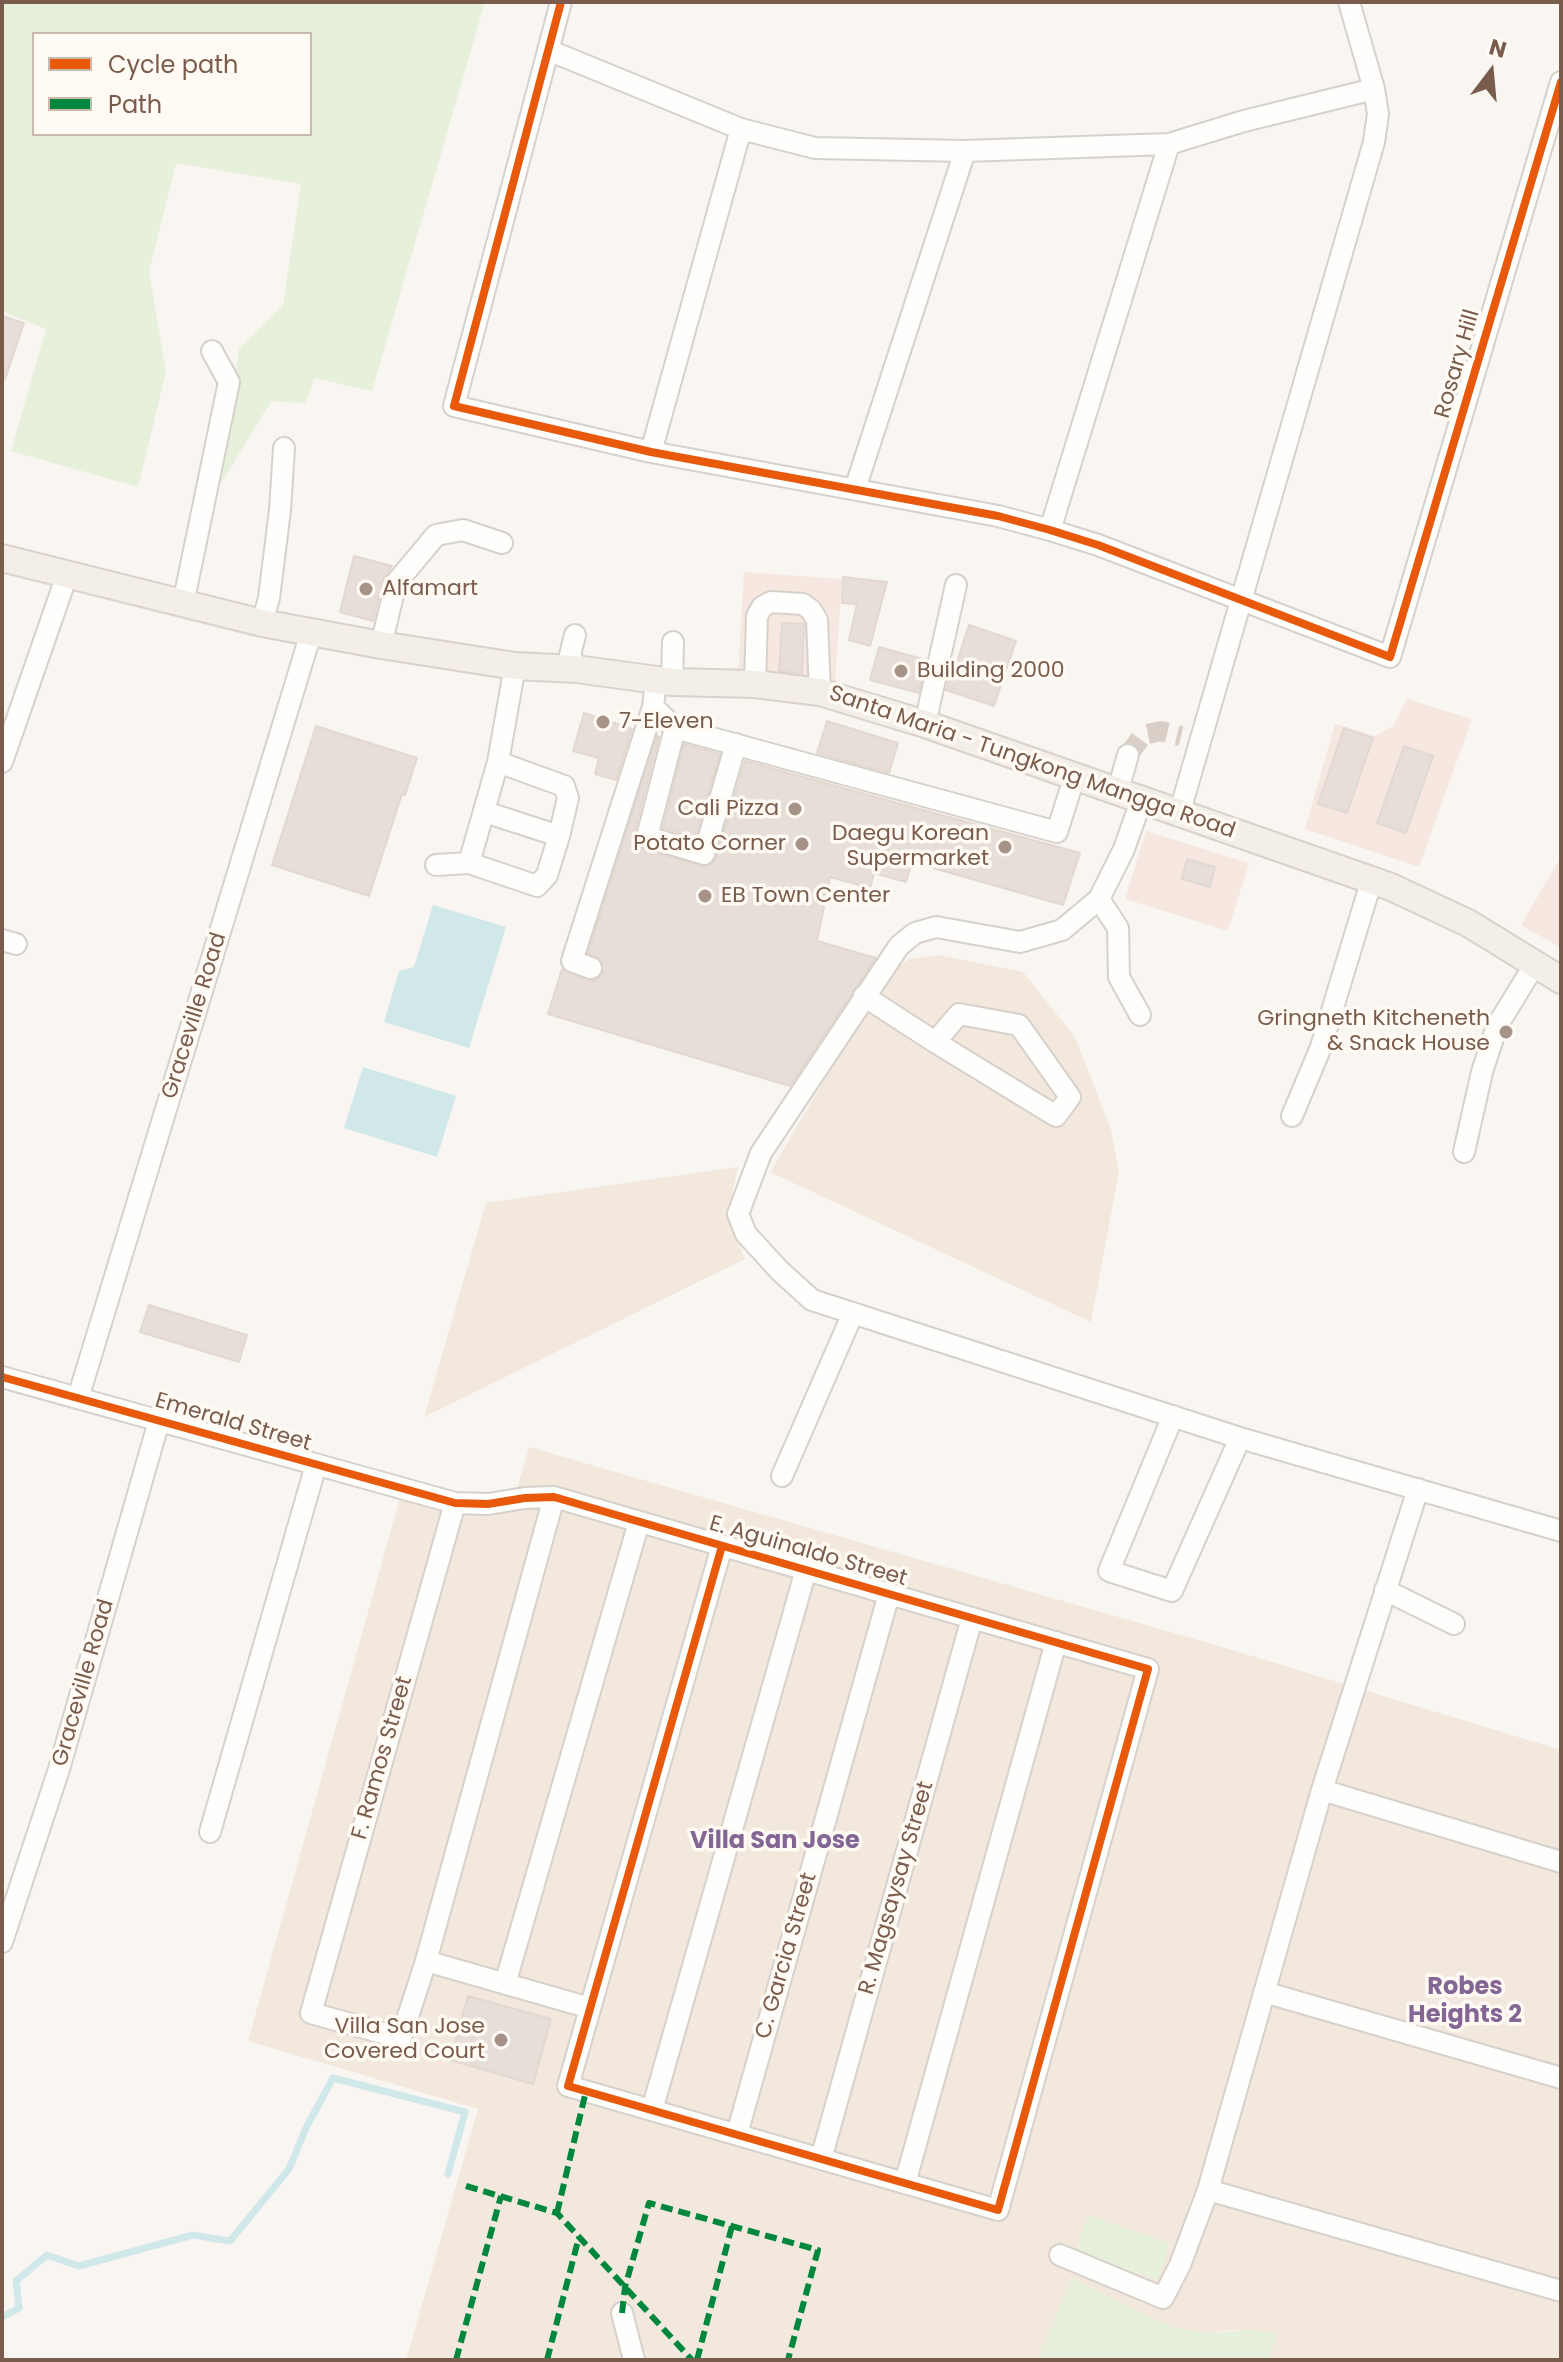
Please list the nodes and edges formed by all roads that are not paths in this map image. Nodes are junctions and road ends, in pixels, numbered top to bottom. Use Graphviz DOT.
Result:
graph roads {
  1 [pos="561,2"];
  2 [pos="1354,4"];
  3 [pos="548,50"];
  4 [pos="1561,82"];
  5 [pos="1374,89"];
  6 [pos="741,129"];
  7 [pos="1169,144"];
  8 [pos="965,151"];
  9 [pos="212,351"];
  10 [pos="284,448"];
  11 [pos="651,452"];
  12 [pos="855,489"];
  13 [pos="1050,530"];
  14 [pos="502,543"];
  15 [pos="2,558"];
  16 [pos="67,575"];
  17 [pos="956,585"];
  18 [pos="1242,601"];
  19 [pos="183,604"];
  20 [pos="262,623"];
  21 [pos="311,633"];
  22 [pos="575,635"];
  23 [pos="673,642"];
  24 [pos="381,645"];
  25 [pos="515,666"];
  26 [pos="576,669"];
  27 [pos="664,681"];
  28 [pos="755,684"];
  29 [pos="820,692"];
  30 [pos="653,707"];
  31 [pos="925,724"];
  32 [pos="675,728"];
  33 [pos="736,744"];
  34 [pos="1128,755"];
  35 [pos="2,762"];
  36 [pos="498,762"];
  37 [pos="1075,775"];
  38 [pos="1130,794"];
  39 [pos="1180,811"];
  40 [pos="485,812"];
  41 [pos="559,836"];
  42 [pos="469,863"];
  43 [pos="436,865"];
  44 [pos="1372,879"];
  45 [pos="1099,899"];
  46 [pos="1535,964"];
  47 [pos="591,968"];
  48 [pos="1561,980"];
  49 [pos="864,996"];
  50 [pos="1140,1015"];
  51 [pos="935,1042"];
  52 [pos="1292,1116"];
  53 [pos="1464,1152"];
  54 [pos="853,1313"];
  55 [pos="2,1377"];
  56 [pos="78,1398"];
  57 [pos="1173,1416"];
  58 [pos="159,1421"];
  59 [pos="1240,1438"];
  60 [pos="316,1465"];
  61 [pos="782,1476"];
  62 [pos="1418,1489"];
  63 [pos="554,1497"];
  64 [pos="455,1503"];
  65 [pos="639,1522"];
  66 [pos="1561,1531"];
  67 [pos="722,1546"];
  68 [pos="806,1570"];
  69 [pos="1385,1590"];
  70 [pos="889,1594"];
  71 [pos="972,1618"];
  72 [pos="1454,1624"];
  73 [pos="1056,1642"];
  74 [pos="1322,1790"];
  75 [pos="210,1832"];
  76 [pos="1561,1862"];
  77 [pos="2,1942"];
  78 [pos="426,1961"];
  79 [pos="505,1984"];
  80 [pos="1264,1992"];
  81 [pos="590,2008"];
  82 [pos="1561,2078"];
  83 [pos="652,2110"];
  84 [pos="737,2134"];
  85 [pos="821,2159"];
  86 [pos="905,2183"];
  87 [pos="1208,2190"];
  88 [pos="1060,2255"];
  89 [pos="1561,2291"];
  90 [pos="622,2313"];
  91 [pos="634,2360"];
  1 -- 3 [label="street"];
  2 -- 5 [label="street"];
  3 -- 6 [label="street"];
  3 -- 11 [label="street"];
  4 -- 18 [label="street, Rosary Hill"];
  5 -- 7 [label="street"];
  5 -- 18 [label="street"];
  6 -- 8 [label="street"];
  6 -- 11 [label="street"];
  7 -- 8 [label="street"];
  7 -- 13 [label="street"];
  8 -- 12 [label="street"];
  9 -- 19 [label="street"];
  10 -- 20 [label="street"];
  11 -- 12 [label="street"];
  12 -- 13 [label="street"];
  13 -- 18 [label="street"];
  14 -- 24 [label="street"];
  15 -- 16 [label="main road, Santa Maria - Tungkong Mangga Road"];
  16 -- 19 [label="main road, Santa Maria - Tungkong Mangga Road"];
  16 -- 35 [label="street"];
  17 -- 31 [label="street"];
  18 -- 39 [label="street"];
  19 -- 20 [label="main road, Santa Maria - Tungkong Mangga Road"];
  20 -- 21 [label="main road, Santa Maria - Tungkong Mangga Road"];
  21 -- 24 [label="main road, Santa Maria - Tungkong Mangga Road"];
  21 -- 56 [label="street, Graceville Road"];
  22 -- 26 [label="street"];
  23 -- 27 [label="street"];
  24 -- 25 [label="main road, Santa Maria - Tungkong Mangga Road"];
  25 -- 26 [label="main road, Santa Maria - Tungkong Mangga Road"];
  25 -- 36 [label="street"];
  26 -- 27 [label="main road, Santa Maria - Tungkong Mangga Road"];
  27 -- 28 [label="main road, Santa Maria - Tungkong Mangga Road"];
  27 -- 30 [label="street"];
  28 -- 29 [label="main road, Santa Maria - Tungkong Mangga Road"];
  28 -- 29 [label="street"];
  29 -- 31 [label="main road, Santa Maria - Tungkong Mangga Road"];
  30 -- 32 [label="street"];
  30 -- 47 [label="street"];
  31 -- 37 [label="main road, Santa Maria - Tungkong Mangga Road"];
  32 -- 33 [label="street"];
  32 -- 33 [label="street"];
  33 -- 37 [label="street"];
  34 -- 38 [label="street"];
  36 -- 40 [label="street"];
  36 -- 41 [label="street"];
  37 -- 38 [label="main road, Santa Maria - Tungkong Mangga Road"];
  38 -- 39 [label="main road, Santa Maria - Tungkong Mangga Road"];
  38 -- 45 [label="street"];
  39 -- 44 [label="main road, Santa Maria - Tungkong Mangga Road"];
  40 -- 41 [label="street"];
  40 -- 42 [label="street"];
  41 -- 42 [label="street"];
  42 -- 43 [label="street"];
  44 -- 46 [label="main road, Santa Maria - Tungkong Mangga Road"];
  44 -- 52 [label="street"];
  45 -- 49 [label="street"];
  45 -- 50 [label="street"];
  46 -- 48 [label="main road, Santa Maria - Tungkong Mangga Road"];
  46 -- 53 [label="street"];
  49 -- 51 [label="street"];
  49 -- 54 [label="street"];
  51 -- 51 [label="street"];
  54 -- 57 [label="street"];
  54 -- 61 [label="street"];
  55 -- 56 [label="street, Emerald Street"];
  56 -- 58 [label="street, Emerald Street"];
  57 -- 59 [label="street"];
  57 -- 59 [label="street"];
  58 -- 60 [label="street, Emerald Street"];
  58 -- 77 [label="street, Graceville Road"];
  59 -- 62 [label="street"];
  60 -- 64 [label="street, Emerald Street"];
  60 -- 75 [label="street"];
  62 -- 66 [label="street"];
  62 -- 69 [label="street"];
  63 -- 64 [label="street, E. Aguinaldo Street"];
  63 -- 65 [label="street, E. Aguinaldo Street"];
  63 -- 78 [label="street"];
  64 -- 78 [label="street, F. Ramos Street"];
  65 -- 67 [label="street, E. Aguinaldo Street"];
  65 -- 79 [label="street"];
  67 -- 68 [label="street, E. Aguinaldo Street"];
  67 -- 81 [label="street"];
  68 -- 70 [label="street, E. Aguinaldo Street"];
  68 -- 83 [label="street"];
  69 -- 72 [label="street"];
  69 -- 74 [label="street"];
  70 -- 71 [label="street, E. Aguinaldo Street"];
  70 -- 84 [label="street, C. Garcia Street"];
  71 -- 73 [label="street, E. Aguinaldo Street"];
  71 -- 85 [label="street, R. Magsaysay Street"];
  73 -- 86 [label="street"];
  73 -- 86 [label="street, E. Aguinaldo Street"];
  74 -- 76 [label="street"];
  74 -- 80 [label="street"];
  78 -- 79 [label="street"];
  79 -- 81 [label="street"];
  80 -- 82 [label="street"];
  80 -- 87 [label="street"];
  81 -- 83 [label="street"];
  83 -- 84 [label="street"];
  84 -- 85 [label="street"];
  85 -- 86 [label="street"];
  87 -- 88 [label="street"];
  87 -- 89 [label="street"];
  90 -- 91 [label="street"];
}
